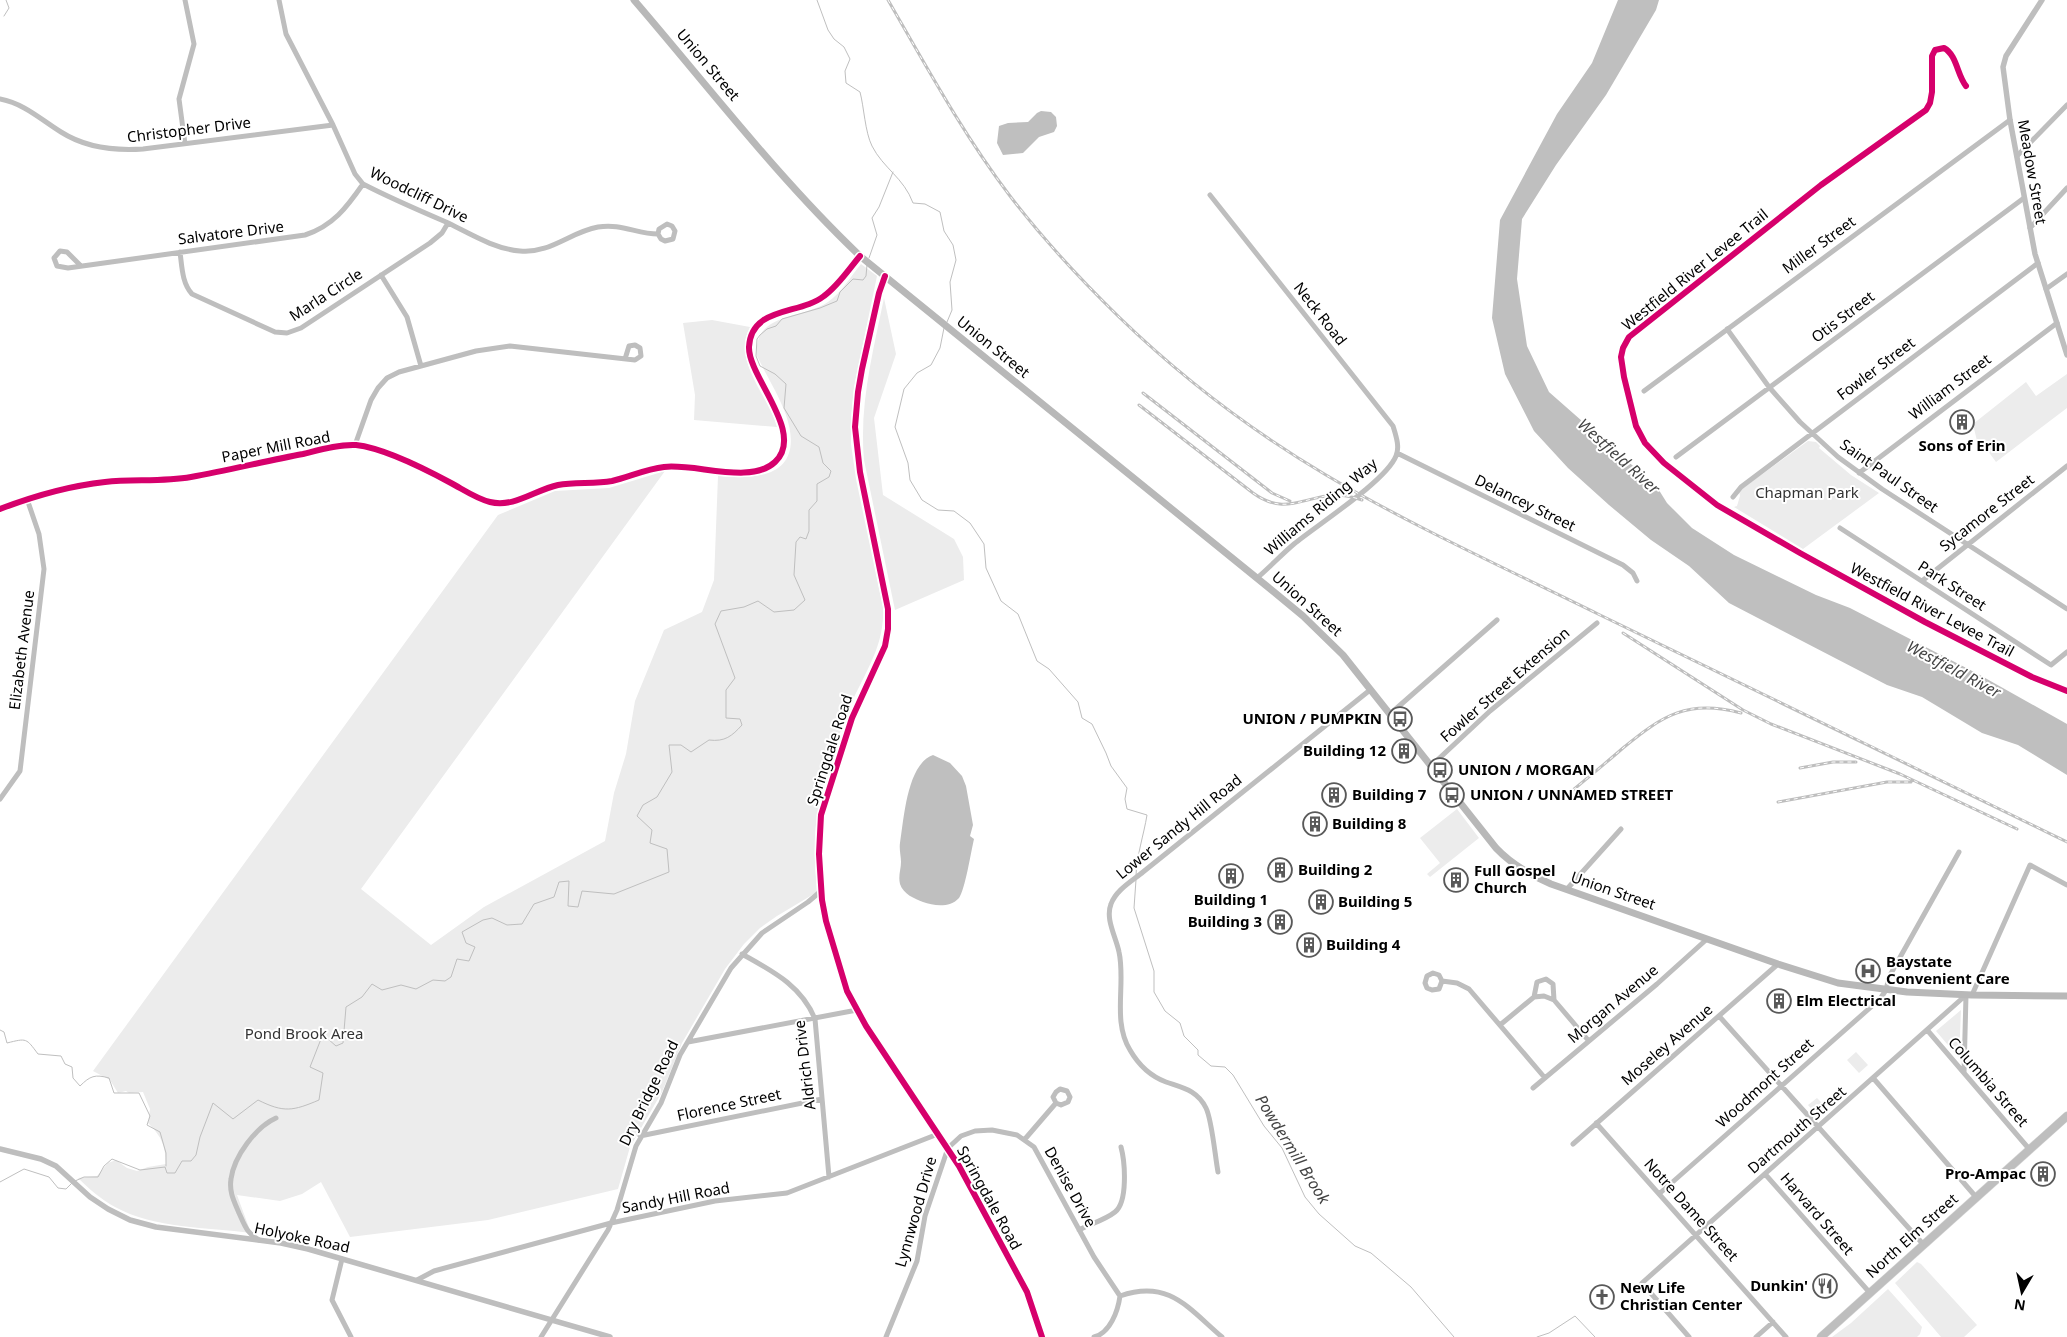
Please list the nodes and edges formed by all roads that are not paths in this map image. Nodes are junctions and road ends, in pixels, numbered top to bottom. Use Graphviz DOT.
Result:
graph roads {
  1 [pos="185,0"];
  2 [pos="279,0"];
  3 [pos="634,0"];
  4 [pos="2042,0"];
  5 [pos="0,99"];
  6 [pos="2067,105"];
  7 [pos="2010,120"];
  8 [pos="333,125"];
  9 [pos="185,144"];
  10 [pos="2017,156"];
  11 [pos="363,184"];
  12 [pos="2067,188"];
  13 [pos="1210,195"];
  14 [pos="2024,198"];
  15 [pos="448,223"];
  16 [pos="2030,228"];
  17 [pos="658,234"];
  18 [pos="180,252"];
  19 [pos="860,256"];
  20 [pos="2038,263"];
  21 [pos="80,265"];
  22 [pos="2067,274"];
  23 [pos="381,275"];
  24 [pos="885,276"];
  25 [pos="2046,289"];
  26 [pos="2056,323"];
  27 [pos="1727,329"];
  28 [pos="2066,351"];
  29 [pos="625,359"];
  30 [pos="421,366"];
  31 [pos="1769,387"];
  32 [pos="1644,390"];
  33 [pos="1813,434"];
  34 [pos="355,445"];
  35 [pos="1397,453"];
  36 [pos="1676,457"];
  37 [pos="2067,466"];
  38 [pos="1859,473"];
  39 [pos="1732,497"];
  40 [pos="28,499"];
  41 [pos="0,509"];
  42 [pos="1840,528"];
  43 [pos="1967,544"];
  44 [pos="1257,578"];
  45 [pos="1637,581"];
  46 [pos="1922,581"];
  47 [pos="2067,609"];
  48 [pos="1498,620"];
  49 [pos="1596,623"];
  50 [pos="2067,652"];
  51 [pos="1370,690"];
  52 [pos="1390,714"];
  53 [pos="1431,766"];
  54 [pos="0,799"];
  55 [pos="1621,829"];
  56 [pos="1959,852"];
  57 [pos="2067,885"];
  58 [pos="1566,889"];
  59 [pos="821,891"];
  60 [pos="1708,939"];
  61 [pos="742,954"];
  62 [pos="1778,964"];
  63 [pos="1442,980"];
  64 [pos="1886,990"];
  65 [pos="1969,995"];
  66 [pos="2067,996"];
  67 [pos="1534,997"];
  68 [pos="1554,1000"];
  69 [pos="857,1010"];
  70 [pos="1719,1016"];
  71 [pos="814,1018"];
  72 [pos="1500,1025"];
  73 [pos="1928,1031"];
  74 [pos="1588,1040"];
  75 [pos="688,1042"];
  76 [pos="1964,1073"];
  77 [pos="1545,1078"];
  78 [pos="1874,1078"];
  79 [pos="1781,1085"];
  80 [pos="1533,1088"];
  81 [pos="822,1099"];
  82 [pos="1056,1103"];
  83 [pos="2067,1116"];
  84 [pos="276,1118"];
  85 [pos="1596,1123"];
  86 [pos="1819,1127"];
  87 [pos="938,1134"];
  88 [pos="640,1136"];
  89 [pos="1025,1139"];
  90 [pos="1572,1144"];
  91 [pos="0,1148"];
  92 [pos="948,1148"];
  93 [pos="1121,1148"];
  94 [pos="2030,1150"];
  95 [pos="1218,1172"];
  96 [pos="1765,1174"];
  97 [pos="829,1177"];
  98 [pos="1659,1194"];
  99 [pos="1976,1197"];
  100 [pos="612,1223"];
  101 [pos="1079,1230"];
  102 [pos="1696,1235"];
  103 [pos="261,1241"];
  104 [pos="1923,1244"];
  105 [pos="342,1258"];
  106 [pos="417,1280"];
  107 [pos="1870,1293"];
  108 [pos="1120,1296"];
  109 [pos="550,1319"];
  110 [pos="1773,1322"];
  111 [pos="351,1337"];
  112 [pos="540,1337"];
  113 [pos="610,1337"];
  114 [pos="886,1337"];
  115 [pos="1042,1337"];
  116 [pos="1094,1337"];
  117 [pos="1222,1337"];
  118 [pos="1689,1337"];
  119 [pos="1756,1337"];
  120 [pos="1786,1337"];
  121 [pos="1821,1337"];
  1 -- 9 [label="street"];
  2 -- 8 [label="street, Woodcliff Drive"];
  3 -- 19 [label="main road, Union Street"];
  4 -- 7 [label="street, Meadow Street"];
  5 -- 9 [label="street, Christopher Drive"];
  6 -- 10 [label="street"];
  7 -- 10 [label="street, Meadow Street"];
  7 -- 27 [label="street, Miller Street"];
  8 -- 9 [label="street, Christopher Drive"];
  8 -- 11 [label="street, Woodcliff Drive"];
  10 -- 14 [label="street, Meadow Street"];
  11 -- 15 [label="street, Woodcliff Drive"];
  11 -- 18 [label="street, Salvatore Drive"];
  12 -- 16 [label="street"];
  13 -- 35 [label="street, Neck Road"];
  14 -- 16 [label="street, Meadow Street"];
  14 -- 31 [label="street, Otis Street"];
  15 -- 17 [label="street, Woodcliff Drive"];
  15 -- 23 [label="street, Marla Circle"];
  16 -- 20 [label="street, Meadow Street"];
  18 -- 21 [label="street, Salvatore Drive"];
  18 -- 23 [label="street, Marla Circle"];
  19 -- 24 [label="main road, Union Street"];
  19 -- 34 [label="street, Paper Mill Road"];
  20 -- 25 [label="street, Meadow Street"];
  20 -- 33 [label="street, Fowler Street"];
  21 -- 21 [label="street, Salvatore Drive"];
  22 -- 25 [label="street"];
  23 -- 30 [label="street"];
  24 -- 44 [label="main road, Union Street"];
  24 -- 59 [label="street, Springdale Road"];
  25 -- 26 [label="street, Meadow Street"];
  26 -- 28 [label="street, Meadow Street"];
  26 -- 38 [label="street, William Street"];
  27 -- 31 [label="street, Saint Paul Street"];
  27 -- 32 [label="street, Miller Street"];
  29 -- 30 [label="street"];
  30 -- 34 [label="street"];
  31 -- 33 [label="street, Saint Paul Street"];
  31 -- 36 [label="street, Otis Street"];
  33 -- 38 [label="street, Saint Paul Street"];
  33 -- 39 [label="street, Fowler Street"];
  34 -- 40 [label="street, Paper Mill Road"];
  35 -- 44 [label="street, Williams Riding Way"];
  35 -- 45 [label="street, Delancey Street"];
  37 -- 43 [label="street, Sycamore Street"];
  38 -- 43 [label="street, Saint Paul Street"];
  40 -- 41 [label="street, Paper Mill Road"];
  40 -- 54 [label="street, Elizabeth Avenue"];
  42 -- 46 [label="street, Park Street"];
  43 -- 46 [label="street, Sycamore Street"];
  43 -- 47 [label="street, Saint Paul Street"];
  44 -- 51 [label="main road, Union Street"];
  46 -- 50 [label="street, Park Street"];
  48 -- 52 [label="street"];
  49 -- 53 [label="street, Fowler Street Extension"];
  51 -- 52 [label="main road, Union Street"];
  51 -- 95 [label="street, Lower Sandy Hill Road"];
  52 -- 53 [label="main road, Union Street"];
  53 -- 58 [label="main road, Union Street"];
  55 -- 58 [label="street"];
  56 -- 64 [label="street"];
  57 -- 65 [label="street"];
  58 -- 60 [label="main road, Union Street"];
  59 -- 61 [label="street, Dry Bridge Road"];
  59 -- 69 [label="street, Springdale Road"];
  60 -- 62 [label="main road, Union Street"];
  60 -- 74 [label="street, Morgan Avenue"];
  61 -- 71 [label="street, Aldrich Drive"];
  61 -- 75 [label="street, Dry Bridge Road"];
  62 -- 64 [label="main road, Union Street"];
  62 -- 70 [label="street, Moseley Avenue"];
  63 -- 72 [label="street"];
  64 -- 65 [label="main road, Union Street"];
  64 -- 79 [label="street, Woodmont Street"];
  65 -- 66 [label="main road, Union Street"];
  65 -- 73 [label="street, Dartmouth Street"];
  65 -- 76 [label="street"];
  67 -- 68 [label="street"];
  67 -- 68 [label="street"];
  67 -- 72 [label="street"];
  68 -- 74 [label="street"];
  69 -- 71 [label="street"];
  69 -- 87 [label="street, Springdale Road"];
  70 -- 79 [label="street"];
  70 -- 85 [label="street, Moseley Avenue"];
  71 -- 75 [label="street"];
  71 -- 81 [label="street, Aldrich Drive"];
  72 -- 77 [label="street"];
  73 -- 76 [label="street, Columbia Street"];
  73 -- 78 [label="street, Dartmouth Street"];
  74 -- 77 [label="street, Morgan Avenue"];
  75 -- 88 [label="street, Dry Bridge Road"];
  76 -- 94 [label="street, Columbia Street"];
  77 -- 80 [label="street, Morgan Avenue"];
  78 -- 86 [label="street, Dartmouth Street"];
  78 -- 99 [label="street"];
  79 -- 86 [label="street"];
  79 -- 98 [label="street, Woodmont Street"];
  81 -- 88 [label="street, Florence Street"];
  81 -- 97 [label="street, Aldrich Drive"];
  82 -- 89 [label="street"];
  83 -- 94 [label="highway, North Elm Street"];
  84 -- 103 [label="street"];
  85 -- 90 [label="street, Moseley Avenue"];
  85 -- 98 [label="street, Notre Dame Street"];
  86 -- 96 [label="street, Dartmouth Street"];
  86 -- 104 [label="street"];
  87 -- 92 [label="street, Springdale Road"];
  87 -- 97 [label="street, Sandy Hill Road"];
  88 -- 100 [label="street, Dry Bridge Road"];
  89 -- 92 [label="street, Denise Drive"];
  89 -- 101 [label="street, Denise Drive"];
  91 -- 103 [label="street, Holyoke Road"];
  92 -- 114 [label="street, Lynnwood Drive"];
  92 -- 115 [label="street, Springdale Road"];
  93 -- 101 [label="street"];
  94 -- 99 [label="highway, North Elm Street"];
  96 -- 102 [label="street, Dartmouth Street"];
  96 -- 107 [label="street, Harvard Street"];
  97 -- 100 [label="street, Sandy Hill Road"];
  98 -- 102 [label="street, Notre Dame Street"];
  99 -- 104 [label="highway, North Elm Street"];
  100 -- 106 [label="street, Sandy Hill Road"];
  100 -- 109 [label="street, Dry Bridge Road"];
  101 -- 108 [label="street, Denise Drive"];
  102 -- 110 [label="street, Notre Dame Street"];
  102 -- 118 [label="street, Dartmouth Street"];
  103 -- 105 [label="street, Holyoke Road"];
  104 -- 107 [label="highway, North Elm Street"];
  105 -- 106 [label="street, Holyoke Road"];
  105 -- 111 [label="street"];
  106 -- 109 [label="street, Holyoke Road"];
  107 -- 121 [label="highway, North Elm Street"];
  108 -- 116 [label="street"];
  108 -- 117 [label="street"];
  109 -- 112 [label="street, Dry Bridge Road"];
  109 -- 113 [label="street, Holyoke Road"];
  110 -- 119 [label="street"];
  110 -- 120 [label="street, Notre Dame Street"];
}
